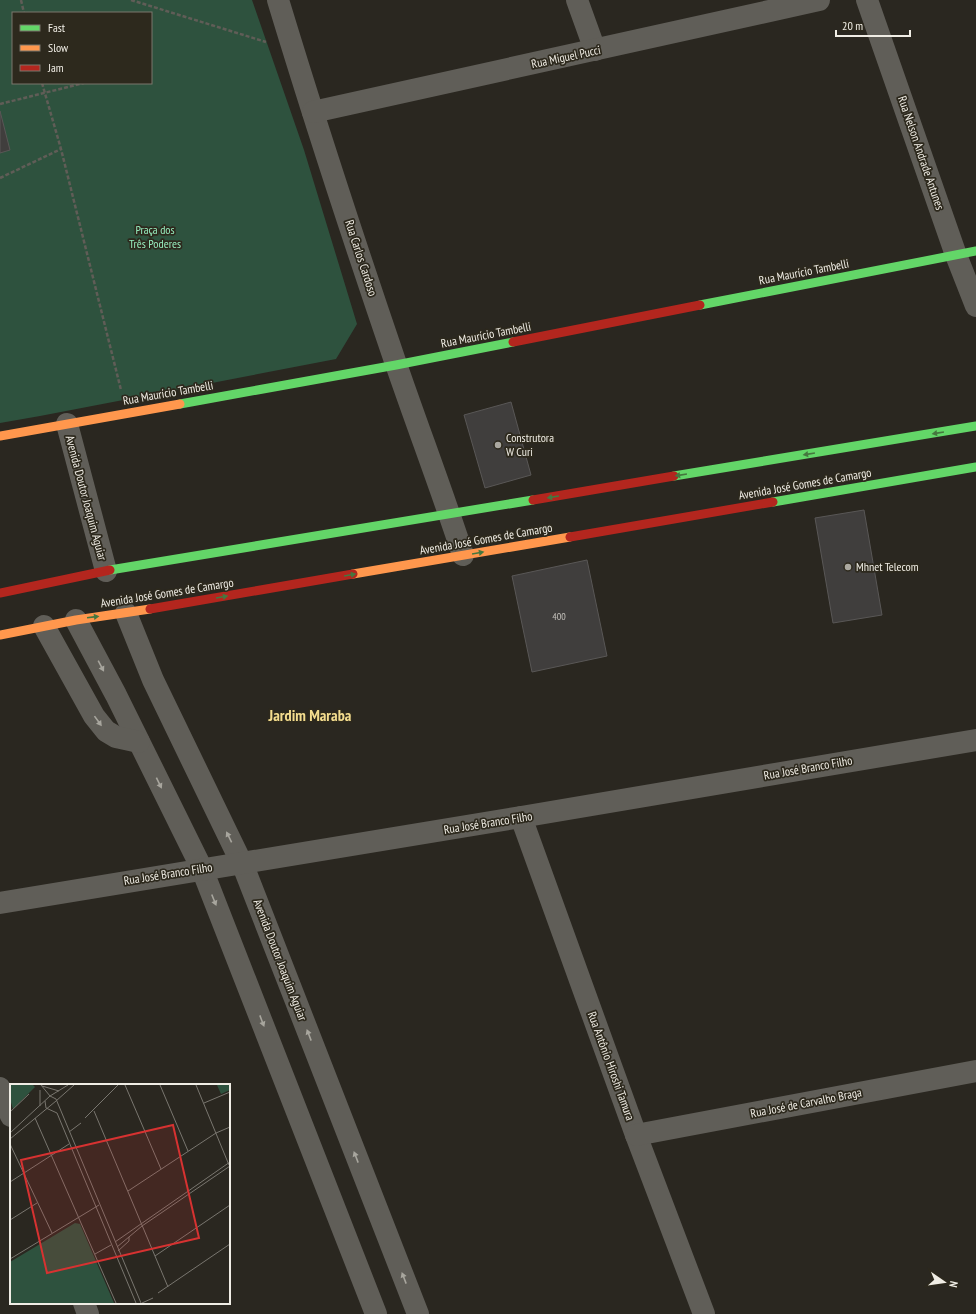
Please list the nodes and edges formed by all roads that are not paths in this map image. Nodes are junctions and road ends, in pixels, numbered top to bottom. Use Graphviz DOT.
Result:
graph roads {
  1 [pos="278,0"];
  2 [pos="577,0"];
  3 [pos="819,0"];
  4 [pos="867,0"];
  5 [pos="595,50"];
  6 [pos="313,112"];
  7 [pos="966,253"];
  8 [pos="976,306"];
  9 [pos="396,365"];
  10 [pos="67,424"];
  11 [pos="976,426"];
  12 [pos="0,436"];
  13 [pos="976,467"];
  14 [pos="450,514"];
  15 [pos="463,555"];
  16 [pos="106,571"];
  17 [pos="0,593"];
  18 [pos="126,613"];
  19 [pos="76,620"];
  20 [pos="44,626"];
  21 [pos="0,635"];
  22 [pos="976,740"];
  23 [pos="139,742"];
  24 [pos="521,817"];
  25 [pos="242,863"];
  26 [pos="202,869"];
  27 [pos="0,903"];
  28 [pos="976,1071"];
  29 [pos="0,1088"];
  30 [pos="10,1113"];
  31 [pos="636,1135"];
  32 [pos="84,1304"];
  33 [pos="88,1314"];
  34 [pos="376,1314"];
  35 [pos="418,1314"];
  36 [pos="704,1314"];
  1 -- 6 [label="street, Rua Carlos Cardoso"];
  2 -- 5 [label="street"];
  3 -- 5 [label="street, Rua Miguel Pucci"];
  4 -- 7 [label="street, Rua Nelson Andrade Antunes"];
  5 -- 6 [label="street, Rua Miguel Pucci"];
  6 -- 9 [label="street, Rua Carlos Cardoso"];
  7 -- 8 [label="street, Rua Nelson Andrade Antunes"];
  7 -- 9 [label="main road, Rua Maurício Tambelli"];
  9 -- 10 [label="main road, Rua Maurício Tambelli"];
  9 -- 14 [label="street, Rua Carlos Cardoso"];
  10 -- 12 [label="main road, Rua Maurício Tambelli"];
  10 -- 16 [label="street, Avenida Doutor Joaquim Aguiar"];
  11 -- 14 [label="main road, one-way"];
  15 -- 13 [label="main road, Avenida José Gomes de Camargo, one-way"];
  14 -- 15 [label="street, Rua Carlos Cardoso"];
  14 -- 16 [label="main road"];
  18 -- 15 [label="main road, Avenida José Gomes de Camargo, one-way"];
  16 -- 17 [label="main road"];
  19 -- 18 [label="main road, Avenida José Gomes de Camargo, one-way"];
  25 -- 18 [label="street, Avenida Doutor Joaquim Aguiar, one-way"];
  19 -- 20 [label="main road, Avenida José Gomes de Camargo"];
  19 -- 23 [label="street, one-way"];
  20 -- 21 [label="main road, Avenida José Gomes de Camargo"];
  20 -- 23 [label="street, one-way"];
  22 -- 24 [label="street, Rua José Branco Filho"];
  23 -- 26 [label="street, one-way"];
  24 -- 25 [label="street, Rua José Branco Filho"];
  24 -- 31 [label="street, Rua Antônio Hiroshi Tamura"];
  25 -- 26 [label="street, Rua José Branco Filho"];
  35 -- 25 [label="street, Avenida Doutor Joaquim Aguiar, one-way"];
  26 -- 27 [label="street, Rua José Branco Filho"];
  26 -- 34 [label="street, one-way"];
  28 -- 31 [label="street, Rua José de Carvalho Braga"];
  29 -- 30 [label="street"];
  31 -- 36 [label="street, Rua Antônio Hiroshi Tamura"];
  32 -- 33 [label="street"];
}
